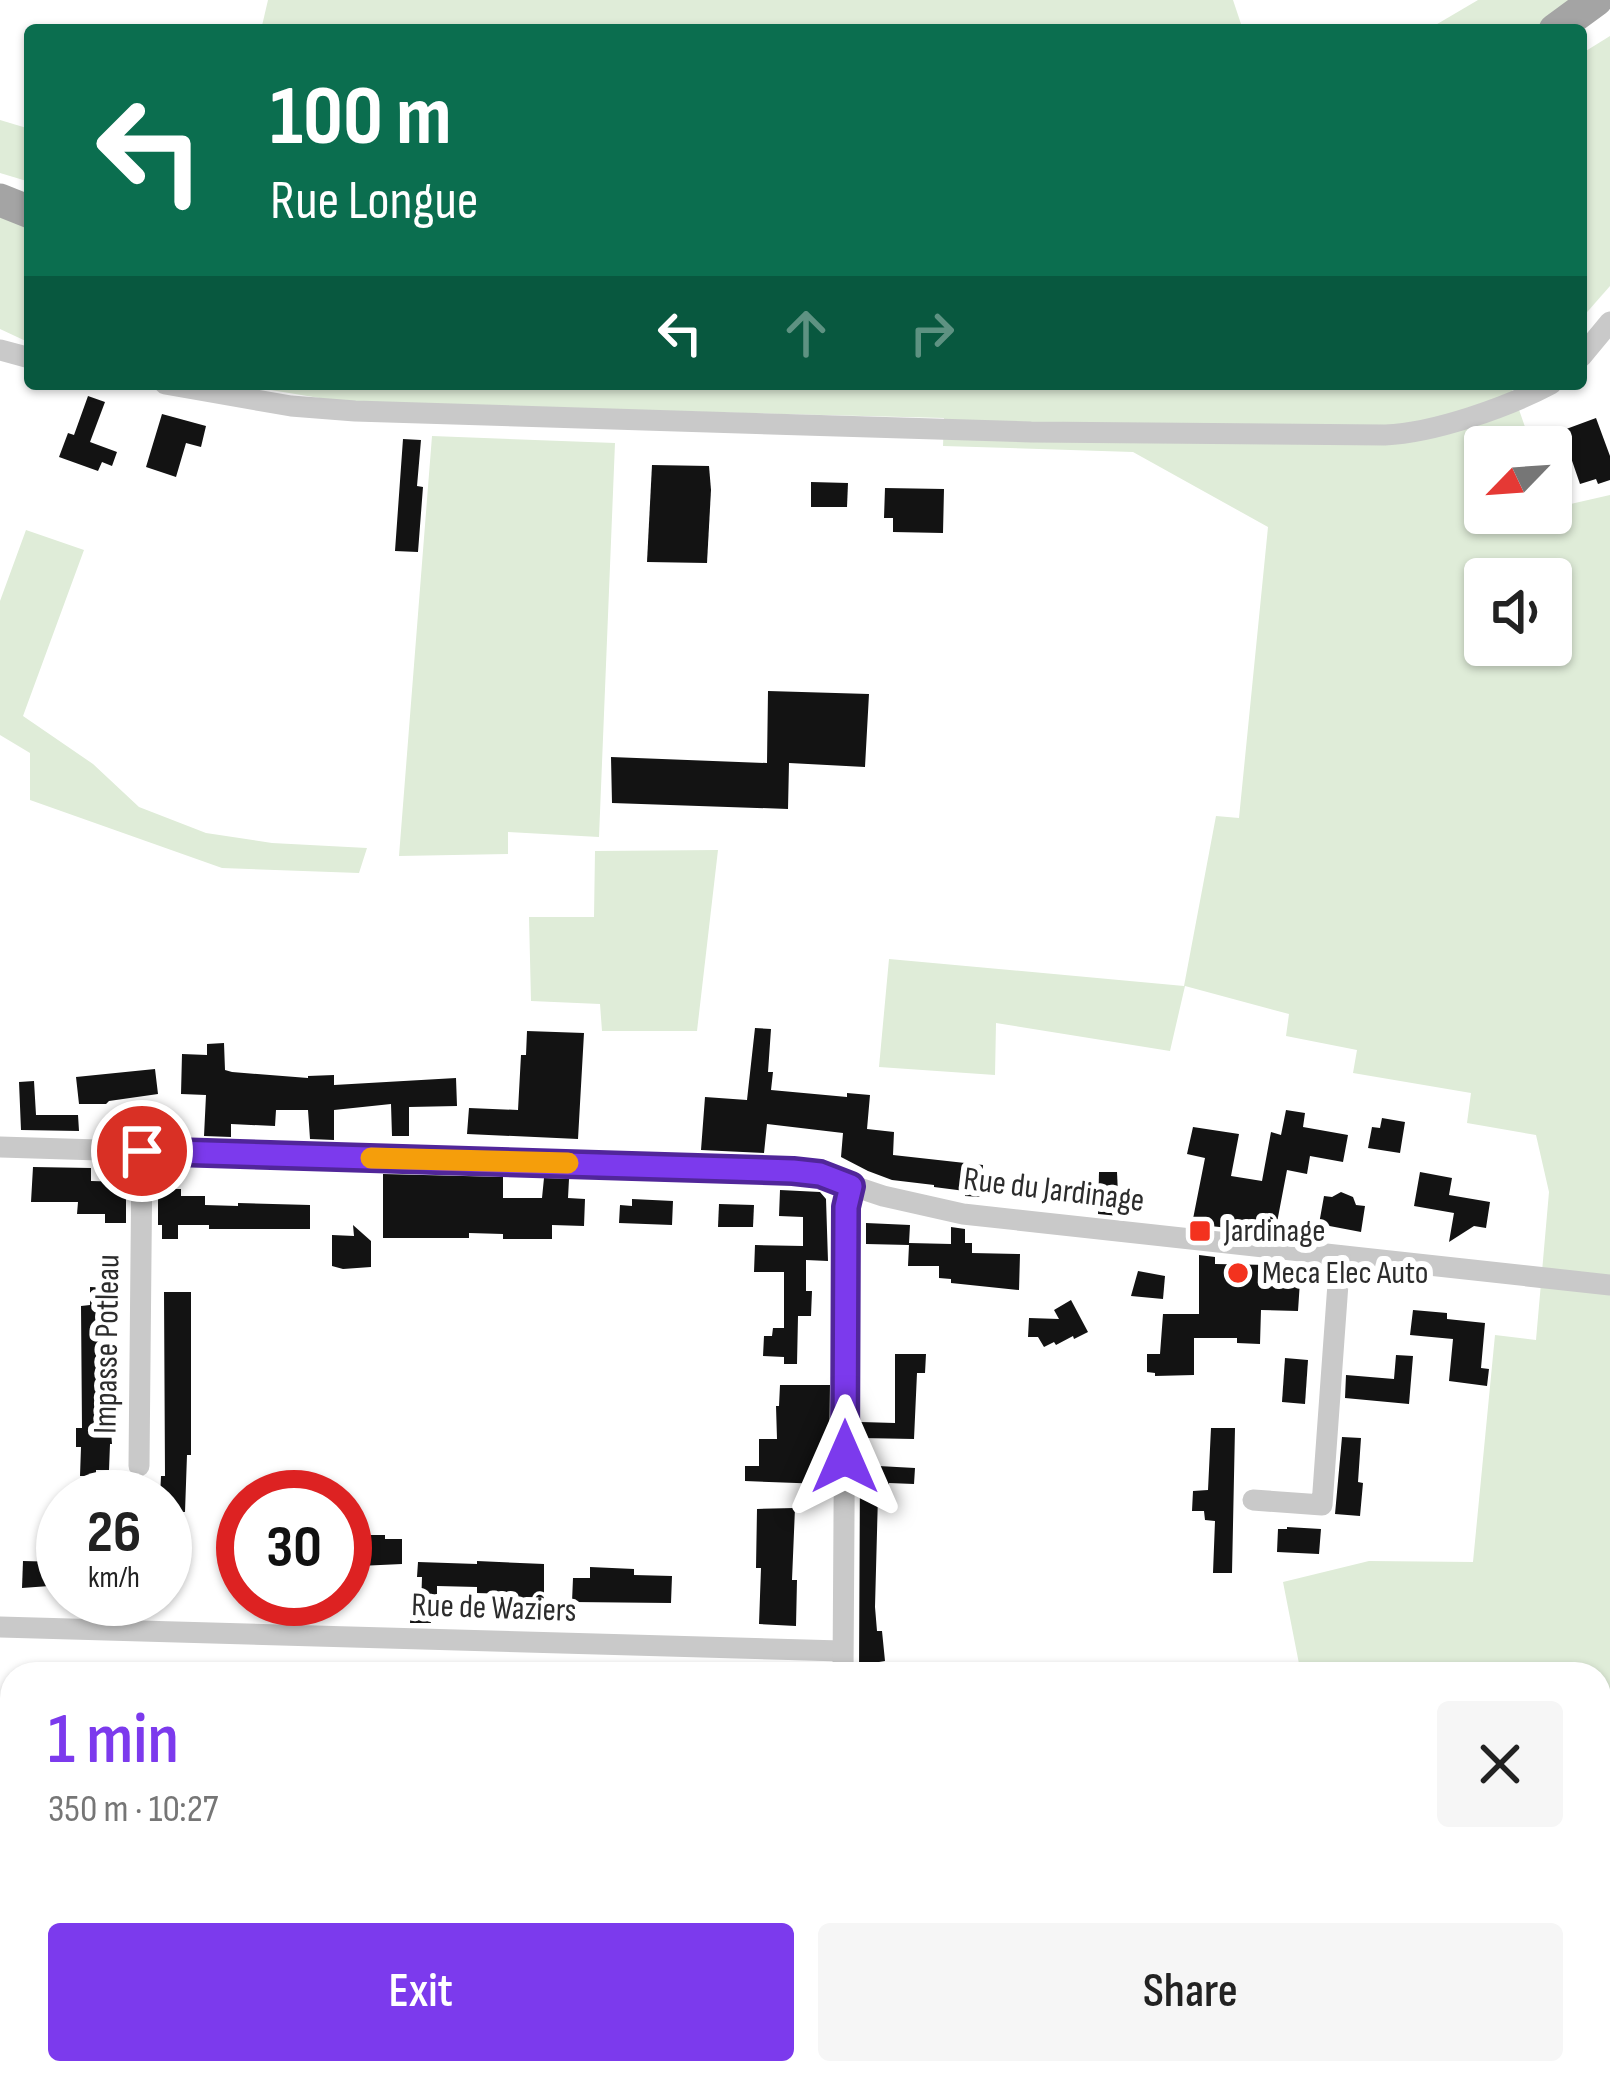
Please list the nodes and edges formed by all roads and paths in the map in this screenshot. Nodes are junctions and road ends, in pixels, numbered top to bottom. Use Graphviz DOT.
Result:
graph roads {
  1 [pos="1596,0"];
  2 [pos="1564,24"];
  3 [pos="1610,322"];
  4 [pos="1587,350"];
  5 [pos="200,390"];
  6 [pos="1538,390"];
  7 [pos="0,1147"];
  8 [pos="142,1151"];
  9 [pos="851,1186"];
  10 [pos="1340,1256"];
  11 [pos="1610,1285"];
  12 [pos="139,1466"];
  13 [pos="1253,1501"];
  14 [pos="0,1627"];
  15 [pos="842,1662"];
  1 -- 2 [label="main road"];
  3 -- 4 [label="street"];
  5 -- 6 [label="street"];
  7 -- 8 [label="street, Rue du Jardinage"];
  8 -- 9 [label="street, Rue du Jardinage"];
  8 -- 12 [label="street, Impasse Potleau"];
  9 -- 10 [label="street, Rue du Jardinage"];
  9 -- 15 [label="street"];
  10 -- 11 [label="street, Rue du Jardinage"];
  10 -- 13 [label="street"];
  14 -- 15 [label="street, Rue de Waziers"];
}
